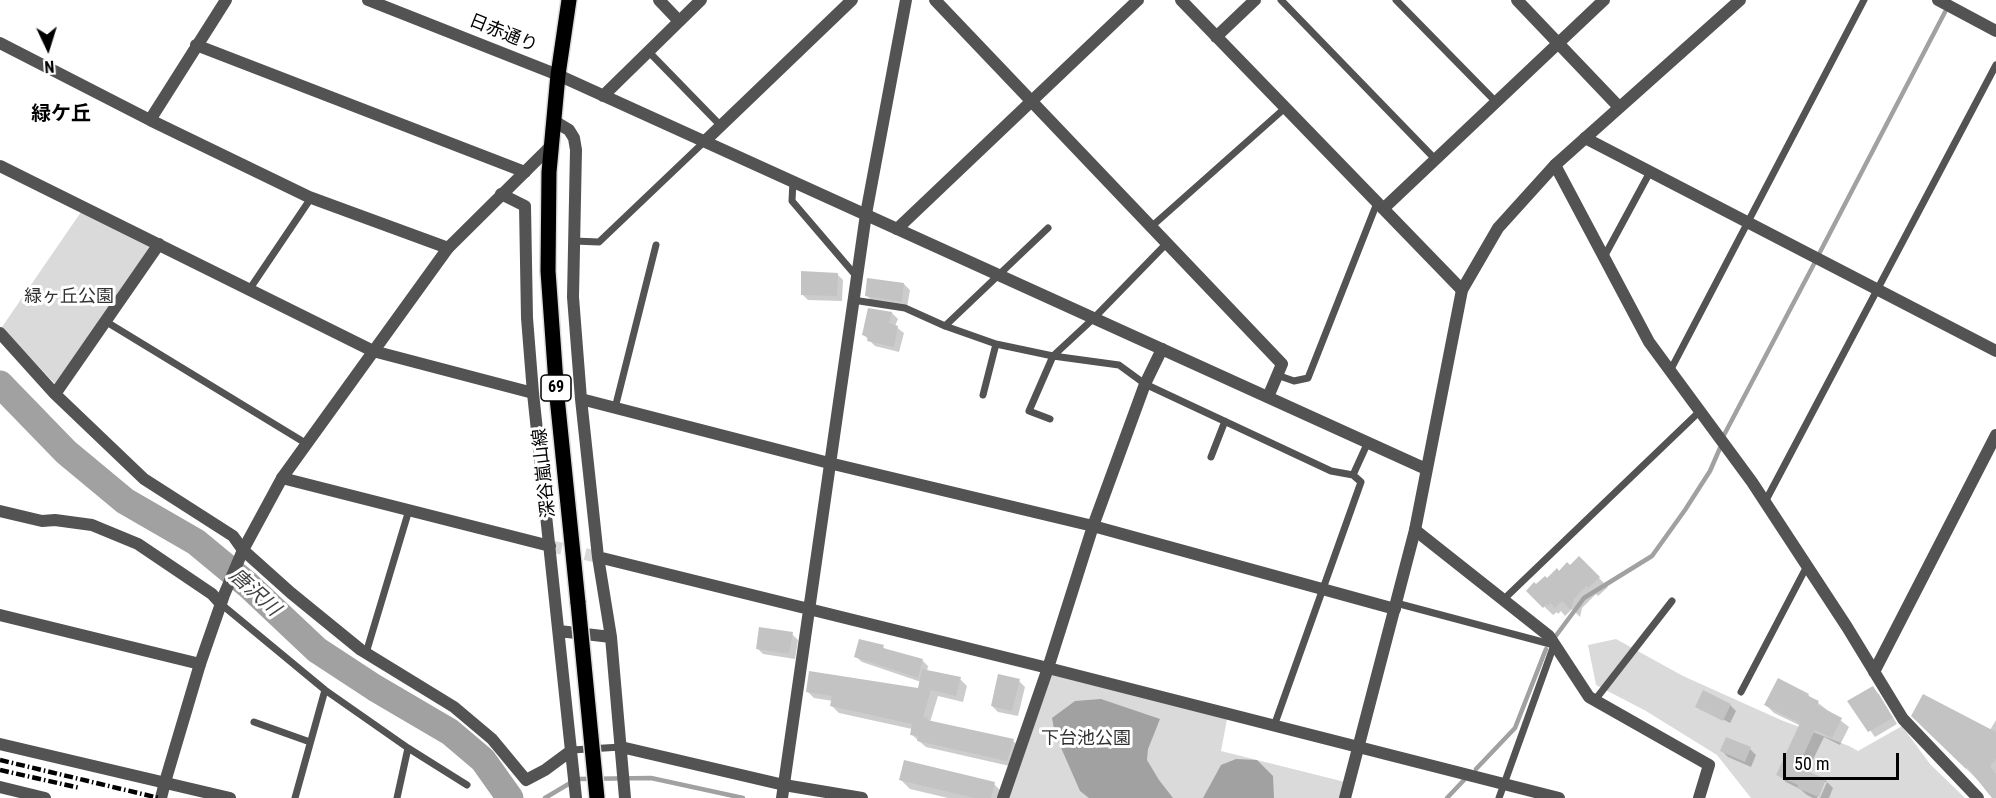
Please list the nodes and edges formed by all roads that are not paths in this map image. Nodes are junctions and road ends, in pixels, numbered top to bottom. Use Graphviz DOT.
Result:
graph roads {
  1 [pos="226,0"];
  2 [pos="368,0"];
  3 [pos="570,0"];
  4 [pos="659,0"];
  5 [pos="700,0"];
  6 [pos="852,0"];
  7 [pos="906,0"];
  8 [pos="935,0"];
  9 [pos="1138,0"];
  10 [pos="1181,0"];
  11 [pos="1255,0"];
  12 [pos="1281,0"];
  13 [pos="1396,0"];
  14 [pos="1518,0"];
  15 [pos="1604,0"];
  16 [pos="1864,0"];
  17 [pos="1938,0"];
  18 [pos="1737,1"];
  19 [pos="383,2"];
  20 [pos="679,21"];
  21 [pos="1996,31"];
  22 [pos="1216,37"];
  23 [pos="1558,43"];
  24 [pos="0,44"];
  25 [pos="196,45"];
  26 [pos="648,51"];
  27 [pos="1996,65"];
  28 [pos="558,75"];
  29 [pos="603,96"];
  30 [pos="1030,101"];
  31 [pos="1496,102"];
  32 [pos="1619,107"];
  33 [pos="1285,108"];
  34 [pos="150,120"];
  35 [pos="554,121"];
  36 [pos="721,126"];
  37 [pos="1585,138"];
  38 [pos="705,141"];
  39 [pos="551,146"];
  40 [pos="1434,159"];
  41 [pos="1555,165"];
  42 [pos="0,166"];
  43 [pos="525,172"];
  44 [pos="1650,172"];
  45 [pos="793,181"];
  46 [pos="501,194"];
  47 [pos="311,198"];
  48 [pos="1380,206"];
  49 [pos="866,214"];
  50 [pos="1749,223"];
  51 [pos="1151,227"];
  52 [pos="1048,228"];
  53 [pos="897,229"];
  54 [pos="574,241"];
  55 [pos="1166,243"];
  56 [pos="159,244"];
  57 [pos="656,245"];
  58 [pos="448,248"];
  59 [pos="1604,256"];
  60 [pos="999,275"];
  61 [pos="856,277"];
  62 [pos="1876,289"];
  63 [pos="249,290"];
  64 [pos="1462,290"];
  65 [pos="853,300"];
  66 [pos="1094,318"];
  67 [pos="105,321"];
  68 [pos="945,327"];
  69 [pos="0,333"];
  70 [pos="996,344"];
  71 [pos="1162,349"];
  72 [pos="373,351"];
  73 [pos="1996,351"];
  74 [pos="1053,356"];
  75 [pos="1671,371"];
  76 [pos="1277,375"];
  77 [pos="1145,384"];
  78 [pos="533,393"];
  79 [pos="55,394"];
  80 [pos="983,395"];
  81 [pos="1268,397"];
  82 [pos="581,399"];
  83 [pos="615,408"];
  84 [pos="1700,411"];
  85 [pos="1050,419"];
  86 [pos="1225,421"];
  87 [pos="1996,435"];
  88 [pos="1368,442"];
  89 [pos="307,444"];
  90 [pos="1211,457"];
  91 [pos="829,463"];
  92 [pos="1426,469"];
  93 [pos="1353,475"];
  94 [pos="282,478"];
  95 [pos="1765,502"];
  96 [pos="409,510"];
  97 [pos="0,511"];
  98 [pos="1093,526"];
  99 [pos="1415,530"];
  100 [pos="550,546"];
  101 [pos="241,554"];
  102 [pos="597,557"];
  103 [pos="1807,566"];
  104 [pos="1322,589"];
  105 [pos="222,600"];
  106 [pos="1503,600"];
  107 [pos="1672,601"];
  108 [pos="1396,606"];
  109 [pos="810,609"];
  110 [pos="0,615"];
  111 [pos="559,631"];
  112 [pos="611,637"];
  113 [pos="1554,645"];
  114 [pos="366,653"];
  115 [pos="200,664"];
  116 [pos="1048,668"];
  117 [pos="1874,672"];
  118 [pos="325,690"];
  119 [pos="1741,693"];
  120 [pos="1595,700"];
  121 [pos="254,722"];
  122 [pos="1274,726"];
  123 [pos="310,742"];
  124 [pos="0,744"];
  125 [pos="621,747"];
  126 [pos="1359,747"];
  127 [pos="408,748"];
  128 [pos="572,750"];
  129 [pos="165,782"];
  130 [pos="784,784"];
  131 [pos="1504,784"];
  132 [pos="468,785"];
  133 [pos="0,787"];
  134 [pos="39,797"];
  135 [pos="161,798"];
  136 [pos="230,798"];
  137 [pos="295,798"];
  138 [pos="397,798"];
  139 [pos="576,798"];
  140 [pos="597,798"];
  141 [pos="625,798"];
  142 [pos="782,798"];
  143 [pos="862,798"];
  144 [pos="1003,798"];
  145 [pos="1345,798"];
  146 [pos="1499,798"];
  147 [pos="1559,798"];
  148 [pos="1699,798"];
  149 [pos="1978,798"];
  1 -- 25 [label="street"];
  2 -- 19 [label="street, 日赤通り"];
  3 -- 28 [label="main road, 深谷嵐山線 / 69"];
  4 -- 20 [label="street"];
  5 -- 20 [label="street"];
  6 -- 36 [label="street"];
  7 -- 49 [label="street"];
  8 -- 30 [label="street"];
  9 -- 30 [label="street"];
  10 -- 22 [label="street"];
  11 -- 22 [label="street"];
  12 -- 40 [label="lane"];
  13 -- 31 [label="lane"];
  14 -- 23 [label="street"];
  15 -- 23 [label="street"];
  16 -- 50 [label="lane"];
  17 -- 21 [label="street"];
  18 -- 32 [label="street"];
  19 -- 28 [label="street, 日赤通り"];
  20 -- 26 [label="street"];
  22 -- 33 [label="street"];
  23 -- 31 [label="street"];
  23 -- 32 [label="street"];
  24 -- 34 [label="street"];
  25 -- 34 [label="street"];
  25 -- 43 [label="street"];
  26 -- 29 [label="street"];
  26 -- 36 [label="lane"];
  27 -- 62 [label="lane"];
  28 -- 29 [label="street, 日赤通り"];
  28 -- 35 [label="main road, 深谷嵐山線 / 69"];
  29 -- 38 [label="street, 日赤通り"];
  30 -- 51 [label="street"];
  30 -- 53 [label="street"];
  31 -- 40 [label="street"];
  32 -- 37 [label="street"];
  33 -- 48 [label="street"];
  33 -- 51 [label="lane"];
  34 -- 47 [label="street"];
  35 -- 39 [label="main road, 深谷嵐山線 / 69"];
  35 -- 54 [label="street"];
  36 -- 38 [label="street"];
  37 -- 41 [label="street"];
  37 -- 44 [label="street"];
  38 -- 45 [label="street, 日赤通り"];
  38 -- 54 [label="lane"];
  39 -- 43 [label="street"];
  39 -- 140 [label="main road, 深谷嵐山線 / 69, bridge"];
  40 -- 48 [label="street"];
  41 -- 59 [label="street"];
  41 -- 64 [label="street"];
  42 -- 56 [label="street"];
  43 -- 46 [label="street"];
  44 -- 50 [label="street"];
  44 -- 59 [label="lane"];
  45 -- 49 [label="street, 日赤通り"];
  45 -- 61 [label="lane"];
  46 -- 58 [label="street"];
  46 -- 78 [label="street"];
  47 -- 58 [label="street"];
  47 -- 63 [label="lane"];
  48 -- 64 [label="street"];
  48 -- 76 [label="lane"];
  49 -- 53 [label="street, 日赤通り"];
  49 -- 61 [label="street"];
  50 -- 62 [label="street"];
  50 -- 75 [label="lane"];
  51 -- 55 [label="street"];
  52 -- 60 [label="lane"];
  53 -- 60 [label="street, 日赤通り"];
  54 -- 82 [label="street"];
  55 -- 66 [label="lane"];
  55 -- 76 [label="street"];
  56 -- 63 [label="street"];
  56 -- 67 [label="street"];
  57 -- 83 [label="lane"];
  58 -- 72 [label="street"];
  59 -- 75 [label="street"];
  60 -- 66 [label="street, 日赤通り"];
  60 -- 68 [label="lane"];
  61 -- 65 [label="street"];
  62 -- 73 [label="street"];
  62 -- 95 [label="lane"];
  63 -- 72 [label="street"];
  64 -- 92 [label="street"];
  65 -- 68 [label="lane"];
  65 -- 91 [label="street"];
  66 -- 71 [label="street, 日赤通り"];
  66 -- 74 [label="lane"];
  67 -- 79 [label="street"];
  67 -- 89 [label="lane"];
  68 -- 70 [label="lane"];
  69 -- 79 [label="street"];
  70 -- 74 [label="lane"];
  70 -- 80 [label="lane"];
  71 -- 77 [label="street"];
  71 -- 81 [label="street, 日赤通り"];
  72 -- 78 [label="street"];
  72 -- 89 [label="street"];
  74 -- 77 [label="lane"];
  74 -- 85 [label="lane"];
  75 -- 84 [label="street"];
  76 -- 81 [label="street"];
  77 -- 86 [label="lane"];
  77 -- 98 [label="street"];
  78 -- 100 [label="street"];
  79 -- 101 [label="street"];
  81 -- 88 [label="street, 日赤通り"];
  82 -- 83 [label="street"];
  82 -- 102 [label="street"];
  83 -- 91 [label="street"];
  84 -- 95 [label="street"];
  84 -- 106 [label="lane"];
  86 -- 90 [label="lane"];
  86 -- 93 [label="lane"];
  87 -- 117 [label="street"];
  88 -- 92 [label="street, 日赤通り"];
  88 -- 93 [label="lane"];
  89 -- 94 [label="street"];
  91 -- 98 [label="street"];
  91 -- 109 [label="street"];
  92 -- 99 [label="street"];
  93 -- 104 [label="lane"];
  94 -- 96 [label="street"];
  94 -- 101 [label="street"];
  95 -- 103 [label="street"];
  96 -- 100 [label="street"];
  96 -- 114 [label="lane"];
  97 -- 105 [label="street"];
  98 -- 104 [label="street"];
  98 -- 116 [label="street"];
  99 -- 106 [label="street"];
  99 -- 108 [label="street"];
  100 -- 111 [label="street"];
  101 -- 105 [label="street"];
  101 -- 114 [label="street"];
  102 -- 109 [label="street"];
  102 -- 112 [label="street"];
  103 -- 117 [label="street"];
  103 -- 119 [label="lane"];
  104 -- 108 [label="street"];
  104 -- 122 [label="lane"];
  105 -- 115 [label="street"];
  105 -- 118 [label="lane"];
  106 -- 113 [label="street"];
  107 -- 120 [label="lane"];
  108 -- 113 [label="lane"];
  108 -- 126 [label="street"];
  109 -- 116 [label="street"];
  109 -- 130 [label="street"];
  110 -- 115 [label="street"];
  111 -- 112 [label="street"];
  111 -- 128 [label="street"];
  112 -- 125 [label="street"];
  113 -- 120 [label="street"];
  113 -- 131 [label="lane"];
  114 -- 128 [label="street"];
  115 -- 129 [label="street"];
  116 -- 122 [label="street"];
  116 -- 144 [label="street"];
  117 -- 149 [label="street"];
  118 -- 123 [label="lane"];
  118 -- 127 [label="lane"];
  120 -- 148 [label="street"];
  121 -- 123 [label="lane"];
  122 -- 126 [label="street"];
  123 -- 137 [label="lane"];
  124 -- 129 [label="street"];
  125 -- 128 [label="lane"];
  125 -- 130 [label="street"];
  125 -- 141 [label="street"];
  126 -- 131 [label="street"];
  126 -- 145 [label="street"];
  127 -- 132 [label="lane"];
  127 -- 138 [label="lane"];
  128 -- 139 [label="street"];
  129 -- 135 [label="street"];
  129 -- 136 [label="street"];
  130 -- 142 [label="street"];
  130 -- 143 [label="street"];
  131 -- 146 [label="lane"];
  131 -- 147 [label="street"];
  133 -- 134 [label="street"];
}
